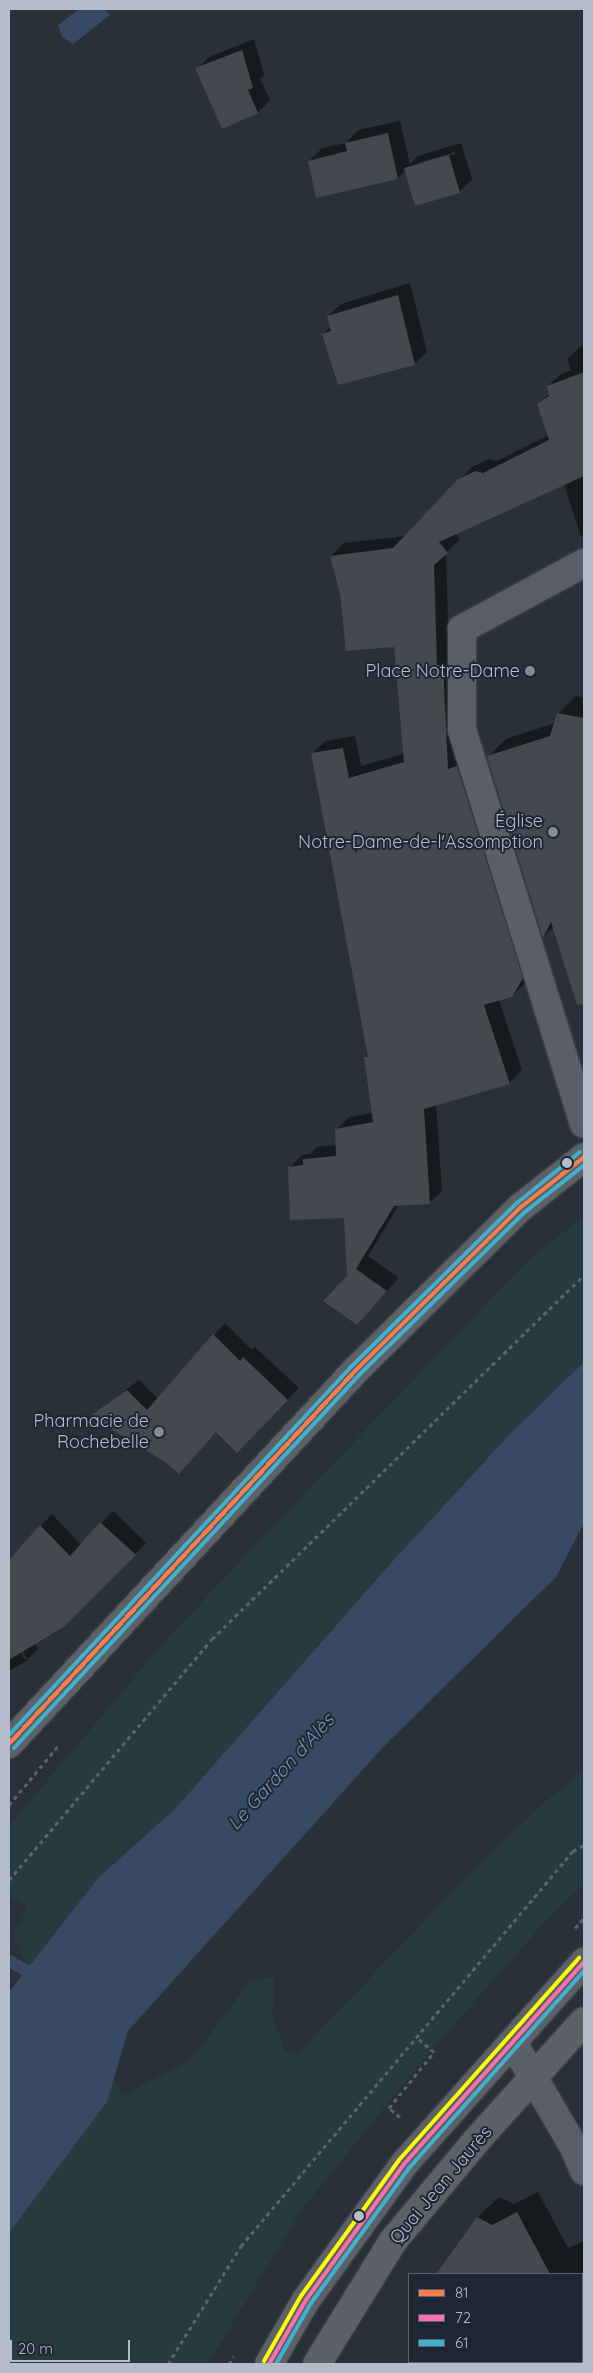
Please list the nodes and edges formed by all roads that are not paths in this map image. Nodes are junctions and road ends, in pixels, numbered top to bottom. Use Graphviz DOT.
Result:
graph roads {
  1 [pos="584,563"];
  2 [pos="584,1123"];
  3 [pos="584,1157"];
  4 [pos="9,1744"];
  5 [pos="584,1962"];
  6 [pos="584,2021"];
  7 [pos="513,2043"];
  8 [pos="534,2079"];
  9 [pos="584,2171"];
  10 [pos="268,2364"];
  11 [pos="317,2364"];
  1 -- 2 [label="street"];
  3 -- 4 [label="main road"];
  5 -- 7 [label="main road, Quai Jean Jaurès"];
  6 -- 8 [label="main road, Quai Jean Jaurès"];
  7 -- 8 [label="street"];
  7 -- 10 [label="main road, Quai Jean Jaurès"];
  8 -- 9 [label="street"];
  8 -- 11 [label="main road, Quai Jean Jaurès"];
}
